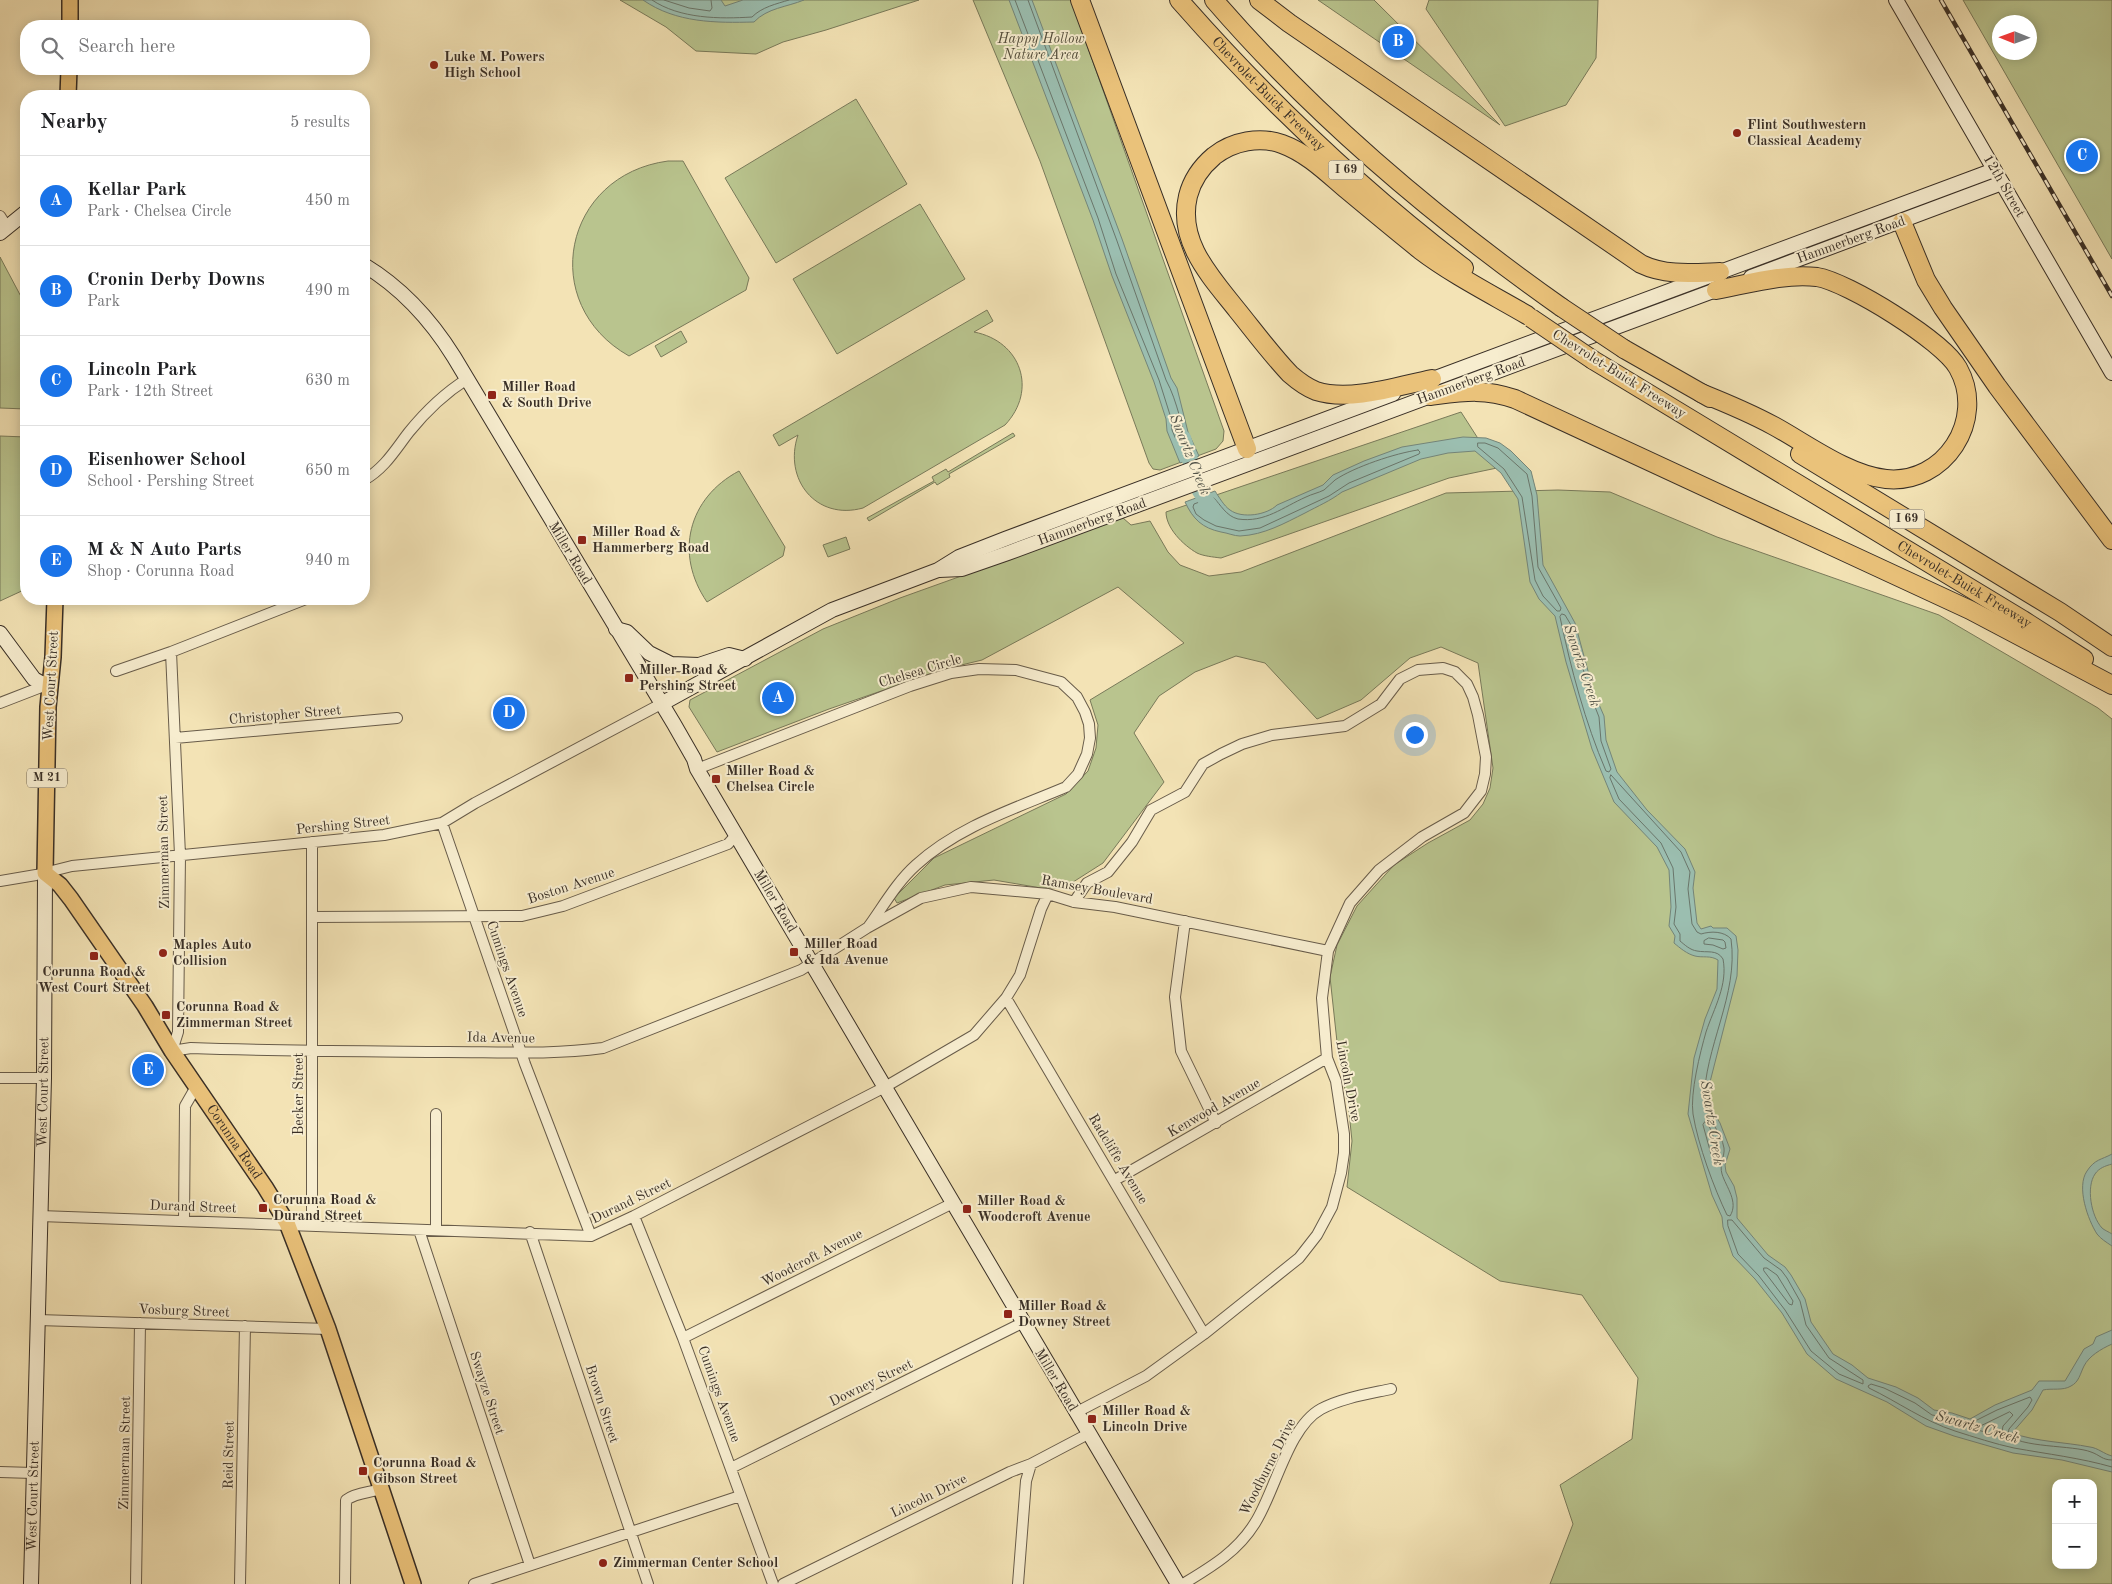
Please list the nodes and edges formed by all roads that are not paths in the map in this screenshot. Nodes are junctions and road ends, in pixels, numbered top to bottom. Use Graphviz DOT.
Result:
graph roads {
  1 [pos="70,0"];
  2 [pos="1080,0"];
  3 [pos="1179,0"];
  4 [pos="1214,0"];
  5 [pos="1259,0"];
  6 [pos="1896,0"];
  7 [pos="70,20"];
  8 [pos="68,75"];
  9 [pos="68,90"];
  10 [pos="1994,170"];
  11 [pos="2002,183"];
  12 [pos="1882,212"];
  13 [pos="20,215"];
  14 [pos="1902,222"];
  15 [pos="2,225"];
  16 [pos="370,269"];
  17 [pos="1720,272"];
  18 [pos="1716,290"];
  19 [pos="1529,316"];
  20 [pos="2112,373"];
  21 [pos="467,379"];
  22 [pos="1431,388"];
  23 [pos="1702,392"];
  24 [pos="1247,449"];
  25 [pos="1266,458"];
  26 [pos="370,475"];
  27 [pos="2112,540"];
  28 [pos="938,570"];
  29 [pos="55,605"];
  30 [pos="291,605"];
  31 [pos="616,629"];
  32 [pos="0,633"];
  33 [pos="2112,647"];
  34 [pos="171,652"];
  35 [pos="746,659"];
  36 [pos="116,671"];
  37 [pos="2112,679"];
  38 [pos="50,684"];
  39 [pos="2112,685"];
  40 [pos="0,702"];
  41 [pos="661,704"];
  42 [pos="397,718"];
  43 [pos="176,738"];
  44 [pos="697,769"];
  45 [pos="442,823"];
  46 [pos="736,835"];
  47 [pos="312,842"];
  48 [pos="180,856"];
  49 [pos="45,873"];
  50 [pos="0,881"];
  51 [pos="1048,894"];
  52 [pos="1074,902"];
  53 [pos="313,917"];
  54 [pos="474,918"];
  55 [pos="1185,921"];
  56 [pos="867,928"];
  57 [pos="1328,950"];
  58 [pos="812,963"];
  59 [pos="1006,998"];
  60 [pos="172,1051"];
  61 [pos="313,1052"];
  62 [pos="521,1052"];
  63 [pos="1327,1058"];
  64 [pos="0,1078"];
  65 [pos="44,1078"];
  66 [pos="197,1085"];
  67 [pos="885,1087"];
  68 [pos="436,1114"];
  69 [pos="1216,1123"];
  70 [pos="1115,1180"];
  71 [pos="952,1202"];
  72 [pos="40,1216"];
  73 [pos="634,1216"];
  74 [pos="184,1220"];
  75 [pos="287,1224"];
  76 [pos="312,1226"];
  77 [pos="419,1230"];
  78 [pos="436,1230"];
  79 [pos="530,1232"];
  80 [pos="591,1236"];
  81 [pos="38,1320"];
  82 [pos="140,1323"];
  83 [pos="1022,1323"];
  84 [pos="245,1326"];
  85 [pos="328,1329"];
  86 [pos="1204,1334"];
  87 [pos="683,1338"];
  88 [pos="1391,1389"];
  89 [pos="1075,1413"];
  90 [pos="1088,1434"];
  91 [pos="1031,1464"];
  92 [pos="731,1468"];
  93 [pos="0,1472"];
  94 [pos="34,1473"];
  95 [pos="381,1489"];
  96 [pos="740,1496"];
  97 [pos="630,1533"];
  98 [pos="530,1565"];
  99 [pos="31,1584"];
  100 [pos="136,1584"];
  101 [pos="240,1584"];
  102 [pos="344,1584"];
  103 [pos="414,1584"];
  104 [pos="474,1584"];
  105 [pos="648,1584"];
  106 [pos="773,1584"];
  107 [pos="783,1584"];
  108 [pos="1018,1584"];
  109 [pos="1178,1584"];
  110 [pos="1183,1584"];
  1 -- 7 [label="main road"];
  2 -- 24 [label="highway"];
  3 -- 19 [label="highway, Chevrolet-Buick Freeway / I 69"];
  4 -- 23 [label="highway, Chevrolet-Buick Freeway / I 69, bridge"];
  5 -- 17 [label="highway"];
  6 -- 10 [label="street, 12th Street"];
  8 -- 9 [label="main road"];
  10 -- 11 [label="street, 12th Street"];
  10 -- 12 [label="street, Hammerberg Road"];
  11 -- 14 [label="street, Hammerberg Road"];
  11 -- 20 [label="street, 12th Street"];
  12 -- 14 [label="street"];
  12 -- 17 [label="street, Hammerberg Road"];
  13 -- 15 [label="street"];
  14 -- 18 [label="street, Hammerberg Road"];
  14 -- 27 [label="highway"];
  16 -- 21 [label="street, Miller Road"];
  17 -- 22 [label="street, Hammerberg Road"];
  18 -- 22 [label="street, Hammerberg Road"];
  18 -- 23 [label="highway"];
  19 -- 22 [label="highway"];
  19 -- 37 [label="highway, Chevrolet-Buick Freeway / I 69, bridge"];
  21 -- 26 [label="street"];
  21 -- 31 [label="street, Miller Road"];
  22 -- 24 [label="street, Hammerberg Road"];
  22 -- 25 [label="street, Hammerberg Road"];
  22 -- 39 [label="highway"];
  23 -- 33 [label="highway, Chevrolet-Buick Freeway / I 69"];
  24 -- 25 [label="street"];
  24 -- 28 [label="street, Hammerberg Road"];
  25 -- 28 [label="street, Hammerberg Road"];
  28 -- 35 [label="street, Hammerberg Road"];
  29 -- 38 [label="main road, West Court Street / M 21"];
  30 -- 34 [label="street"];
  31 -- 35 [label="street"];
  31 -- 41 [label="street, Miller Road"];
  32 -- 38 [label="street"];
  34 -- 36 [label="street"];
  34 -- 43 [label="street, Zimmerman Street"];
  35 -- 41 [label="street, Hammerberg Road"];
  38 -- 40 [label="street"];
  38 -- 49 [label="main road, West Court Street / M 21"];
  41 -- 44 [label="street, Miller Road"];
  41 -- 45 [label="street, Pershing Street"];
  42 -- 43 [label="street, Christopher Street"];
  43 -- 48 [label="street, Zimmerman Street"];
  44 -- 46 [label="street, Miller Road"];
  44 -- 56 [label="street, Chelsea Circle"];
  45 -- 47 [label="street, Pershing Street"];
  45 -- 54 [label="street, Cumings Avenue"];
  46 -- 54 [label="street, Boston Avenue"];
  46 -- 58 [label="street, Miller Road"];
  47 -- 48 [label="street, Pershing Street"];
  47 -- 53 [label="street, Becker Street"];
  48 -- 49 [label="street, Pershing Street"];
  48 -- 60 [label="street, Zimmerman Street"];
  49 -- 50 [label="street, Pershing Street"];
  49 -- 60 [label="main road, Corunna Road"];
  49 -- 65 [label="street, West Court Street"];
  51 -- 52 [label="street, Ramsey Boulevard"];
  51 -- 56 [label="street, Ramsey Boulevard"];
  51 -- 59 [label="street, Durand Street"];
  52 -- 55 [label="street, Ramsey Boulevard"];
  52 -- 57 [label="street, Lincoln Drive"];
  53 -- 54 [label="street, Boston Avenue"];
  53 -- 61 [label="street, Becker Street"];
  54 -- 62 [label="street, Cumings Avenue"];
  55 -- 57 [label="street, Ramsey Boulevard"];
  55 -- 69 [label="street"];
  56 -- 58 [label="street, Ramsey Boulevard"];
  57 -- 63 [label="street, Lincoln Drive"];
  58 -- 62 [label="street, Ida Avenue"];
  58 -- 67 [label="street, Miller Road"];
  59 -- 67 [label="street, Durand Street"];
  59 -- 70 [label="street, Radcliffe Avenue"];
  60 -- 61 [label="street, Ida Avenue"];
  60 -- 66 [label="main road, Corunna Road"];
  61 -- 62 [label="street, Ida Avenue"];
  61 -- 76 [label="street, Becker Street"];
  62 -- 80 [label="street, Cumings Avenue"];
  63 -- 69 [label="street, Kenwood Avenue"];
  63 -- 86 [label="street, Lincoln Drive"];
  64 -- 65 [label="street"];
  65 -- 72 [label="street, West Court Street"];
  66 -- 74 [label="street"];
  66 -- 75 [label="main road, Corunna Road"];
  67 -- 71 [label="street, Miller Road"];
  67 -- 73 [label="street, Durand Street"];
  68 -- 78 [label="street"];
  69 -- 70 [label="street, Kenwood Avenue"];
  70 -- 86 [label="street, Radcliffe Avenue"];
  71 -- 83 [label="street, Miller Road"];
  71 -- 87 [label="street, Woodcroft Avenue"];
  72 -- 74 [label="street, Durand Street"];
  72 -- 81 [label="street, West Court Street"];
  73 -- 80 [label="street, Durand Street"];
  73 -- 87 [label="street, Cumings Avenue"];
  74 -- 75 [label="street, Durand Street"];
  75 -- 76 [label="street, Durand Street"];
  75 -- 85 [label="main road, Corunna Road"];
  76 -- 77 [label="street, Durand Street"];
  77 -- 78 [label="street, Durand Street"];
  77 -- 98 [label="street, Swayze Street"];
  78 -- 79 [label="street, Durand Street"];
  79 -- 80 [label="street, Durand Street"];
  79 -- 97 [label="street, Brown Street"];
  81 -- 82 [label="street, Vosburg Street"];
  81 -- 94 [label="street, West Court Street"];
  82 -- 84 [label="street, Vosburg Street"];
  82 -- 100 [label="street, Zimmerman Street"];
  83 -- 89 [label="street, Miller Road"];
  83 -- 92 [label="street, Downey Street"];
  84 -- 85 [label="street, Vosburg Street"];
  84 -- 101 [label="street, Reid Street"];
  85 -- 95 [label="main road, Corunna Road"];
  86 -- 89 [label="street, Lincoln Drive"];
  87 -- 92 [label="street, Cumings Avenue"];
  88 -- 110 [label="street, Woodburne Drive"];
  89 -- 90 [label="street, Miller Road"];
  90 -- 91 [label="street, Lincoln Drive"];
  90 -- 109 [label="street, Miller Road"];
  91 -- 107 [label="street, Lincoln Drive"];
  91 -- 108 [label="street"];
  92 -- 96 [label="street, Cumings Avenue"];
  93 -- 94 [label="street"];
  94 -- 99 [label="street, West Court Street"];
  95 -- 102 [label="street"];
  95 -- 103 [label="main road, Corunna Road"];
  96 -- 97 [label="street"];
  96 -- 106 [label="street, Cumings Avenue"];
  97 -- 98 [label="street"];
  97 -- 105 [label="street, Brown Street"];
  98 -- 104 [label="street"];
}
